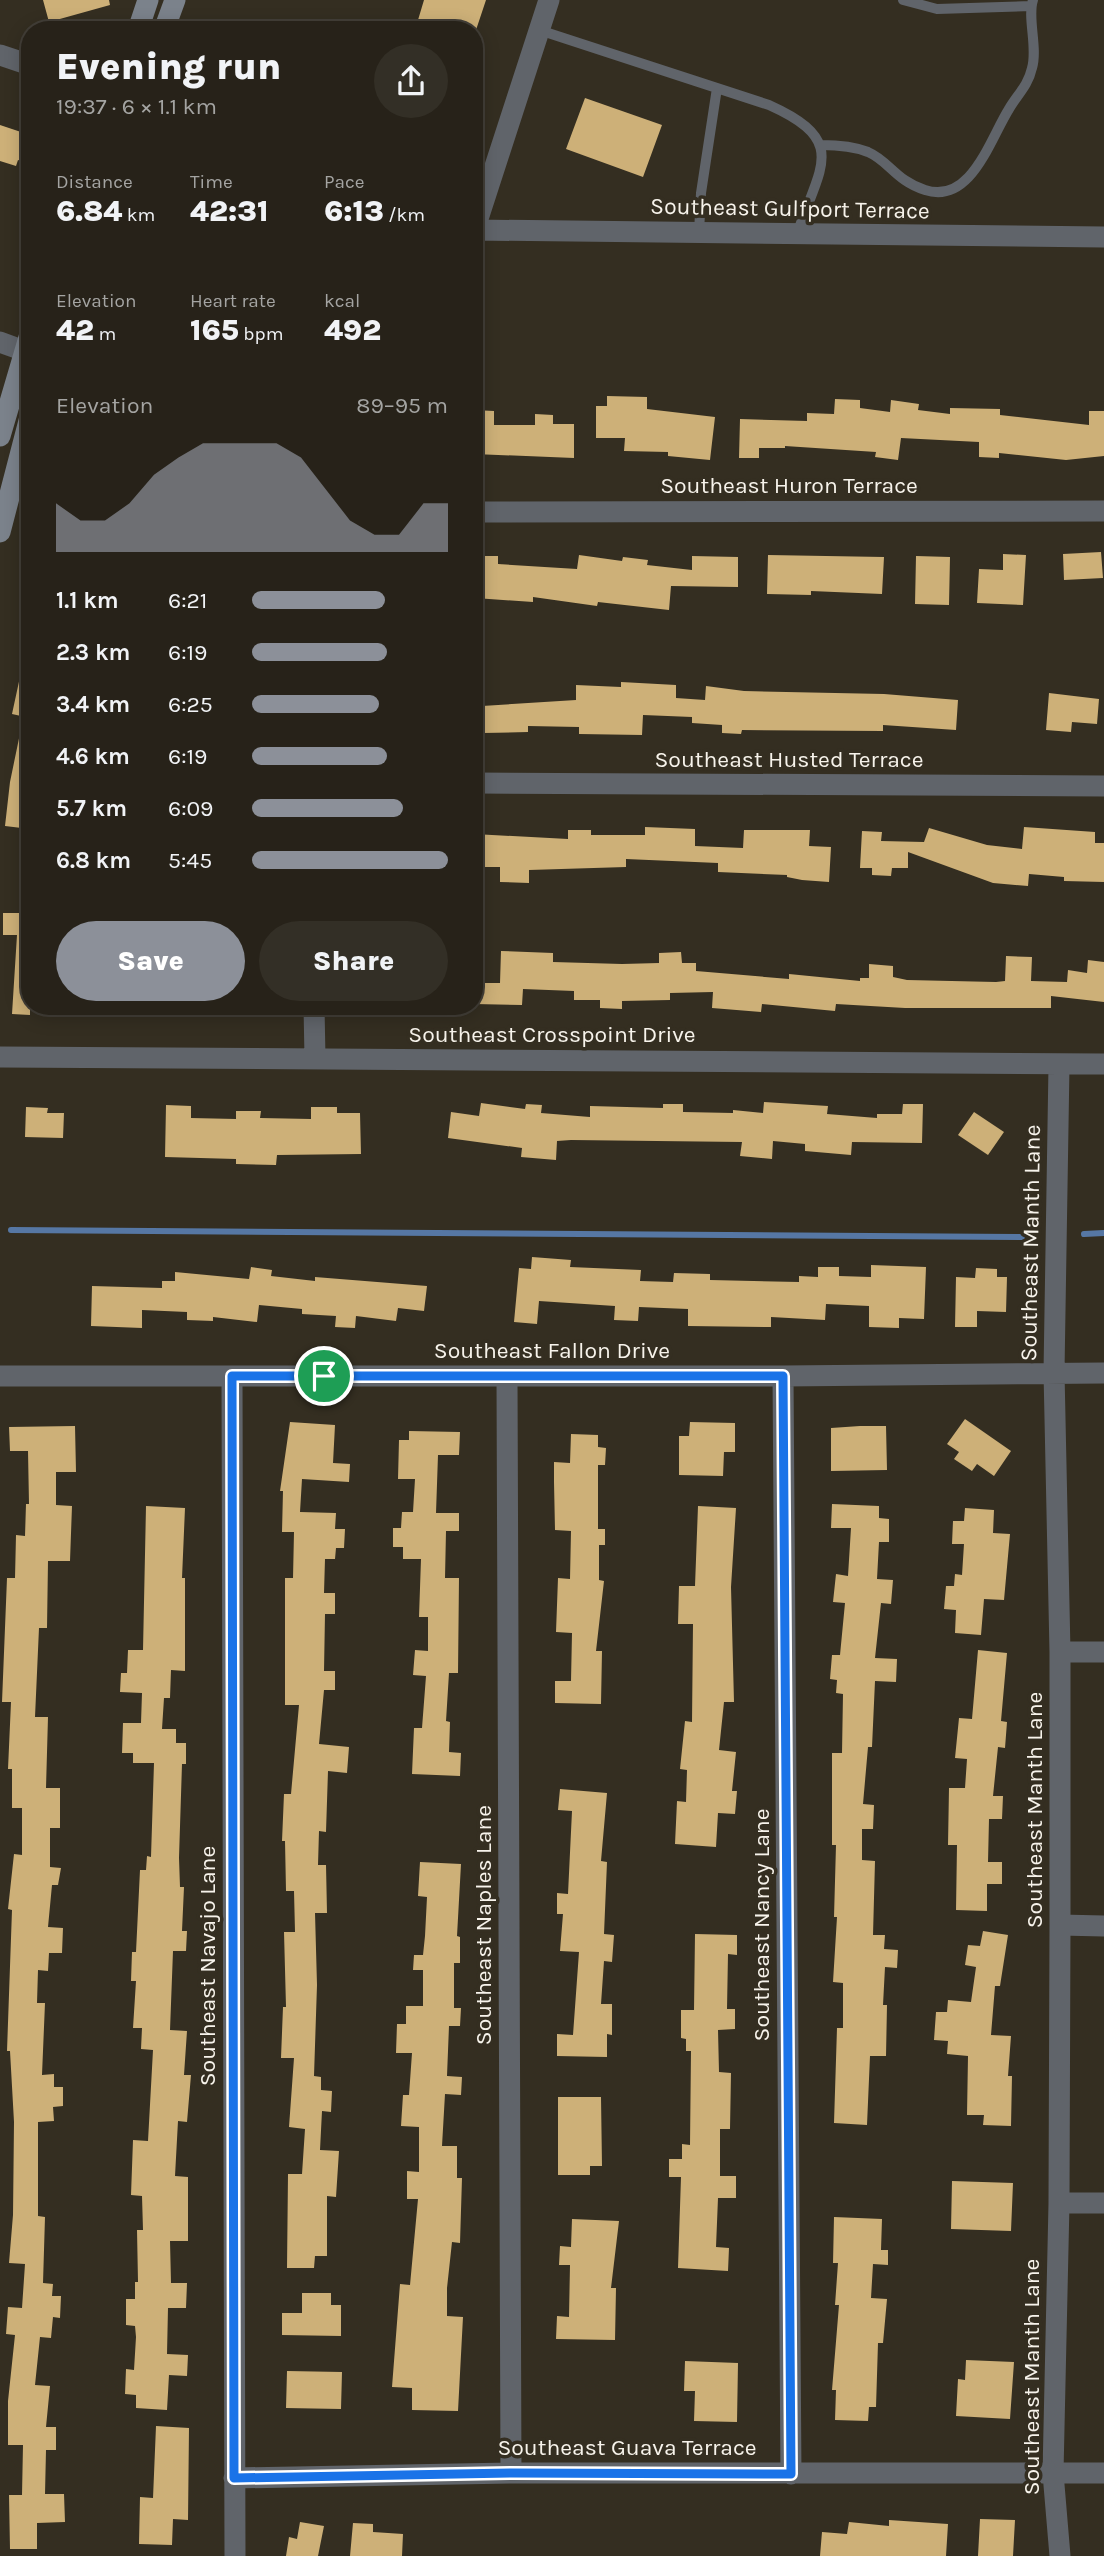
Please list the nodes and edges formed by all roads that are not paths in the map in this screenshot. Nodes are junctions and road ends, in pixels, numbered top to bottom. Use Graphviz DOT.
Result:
graph roads {
  1 [pos="148,0"];
  2 [pos="175,0"];
  3 [pos="549,0"];
  4 [pos="902,0"];
  5 [pos="1032,3"];
  6 [pos="141,21"];
  7 [pos="167,21"];
  8 [pos="539,30"];
  9 [pos="0,55"];
  10 [pos="21,62"];
  11 [pos="717,88"];
  12 [pos="821,145"];
  13 [pos="483,202"];
  14 [pos="483,230"];
  15 [pos="699,233"];
  16 [pos="797,234"];
  17 [pos="1104,237"];
  18 [pos="0,342"];
  19 [pos="21,345"];
  20 [pos="21,368"];
  21 [pos="0,436"];
  22 [pos="21,452"];
  23 [pos="1104,511"];
  24 [pos="483,512"];
  25 [pos="0,532"];
  26 [pos="483,783"];
  27 [pos="1104,786"];
  28 [pos="314,1015"];
  29 [pos="0,1057"];
  30 [pos="315,1058"];
  31 [pos="1104,1064"];
  32 [pos="1059,1065"];
  33 [pos="1054,1372"];
  34 [pos="1104,1373"];
  35 [pos="0,1376"];
  36 [pos="232,1376"];
  37 [pos="783,1376"];
  38 [pos="507,1377"];
  39 [pos="1060,1652"];
  40 [pos="1104,1652"];
  41 [pos="1060,1925"];
  42 [pos="1104,1926"];
  43 [pos="1059,2203"];
  44 [pos="1104,2203"];
  45 [pos="511,2473"];
  46 [pos="1053,2473"];
  47 [pos="1104,2473"];
  48 [pos="791,2474"];
  49 [pos="234,2478"];
  50 [pos="235,2556"];
  51 [pos="1060,2556"];
  1 -- 6 [label="street"];
  2 -- 7 [label="street"];
  3 -- 8 [label="street"];
  4 -- 5 [label="lane"];
  5 -- 12 [label="lane"];
  8 -- 11 [label="lane"];
  8 -- 13 [label="street"];
  9 -- 10 [label="street"];
  11 -- 12 [label="lane"];
  11 -- 15 [label="lane"];
  12 -- 16 [label="lane"];
  14 -- 15 [label="street, Southeast Gulfport Terrace"];
  15 -- 16 [label="street, Southeast Gulfport Terrace"];
  16 -- 17 [label="street, Southeast Gulfport Terrace"];
  18 -- 19 [label="street"];
  20 -- 21 [label="street"];
  22 -- 25 [label="street"];
  23 -- 24 [label="street, Southeast Huron Terrace"];
  26 -- 27 [label="street, Southeast Husted Terrace"];
  28 -- 30 [label="street"];
  29 -- 30 [label="street, Southeast Crosspoint Drive"];
  30 -- 32 [label="street, Southeast Crosspoint Drive"];
  31 -- 32 [label="street, Southeast Crosspoint Drive"];
  32 -- 33 [label="street, Southeast Manth Lane"];
  33 -- 34 [label="street, Southeast Fallon Drive"];
  33 -- 37 [label="street, Southeast Fallon Drive"];
  33 -- 39 [label="street, Southeast Manth Lane"];
  35 -- 36 [label="street, Southeast Fallon Drive"];
  36 -- 38 [label="street, Southeast Fallon Drive"];
  36 -- 49 [label="street, Southeast Navajo Lane"];
  37 -- 38 [label="street, Southeast Fallon Drive"];
  37 -- 48 [label="street, Southeast Nancy Lane"];
  38 -- 45 [label="street, Southeast Naples Lane"];
  39 -- 40 [label="street"];
  39 -- 41 [label="street, Southeast Manth Lane"];
  41 -- 42 [label="street"];
  41 -- 43 [label="street, Southeast Manth Lane"];
  43 -- 44 [label="street"];
  43 -- 46 [label="street, Southeast Manth Lane"];
  45 -- 48 [label="street, Southeast Guava Terrace"];
  45 -- 49 [label="street, Southeast Guava Terrace"];
  46 -- 47 [label="street, Southeast Guava Terrace"];
  46 -- 48 [label="street, Southeast Guava Terrace"];
  46 -- 51 [label="street, Southeast Manth Lane"];
  49 -- 50 [label="street, Southeast Navajo Lane"];
}
